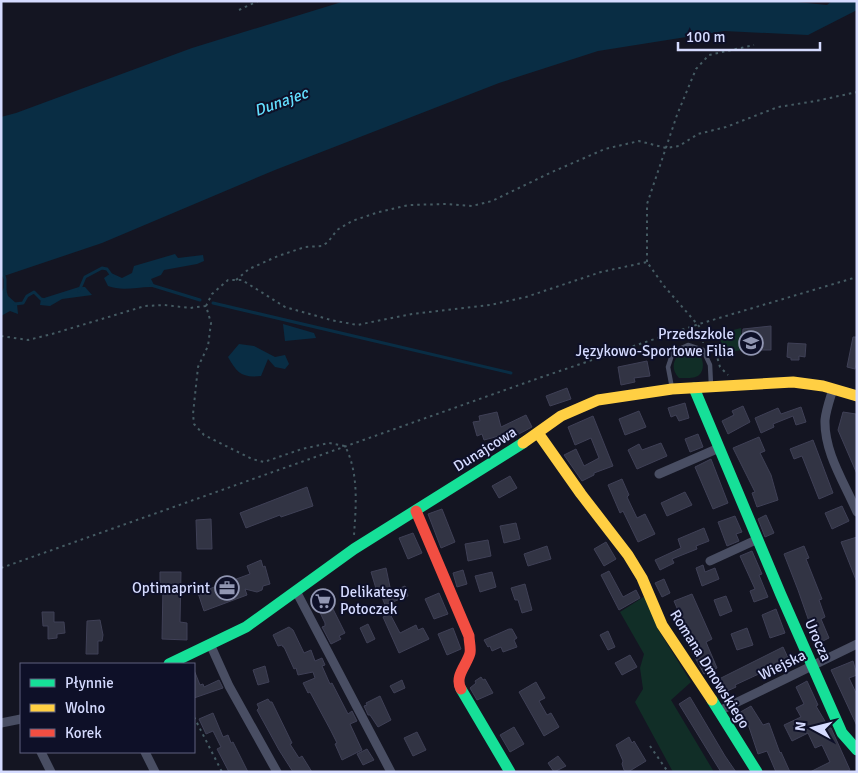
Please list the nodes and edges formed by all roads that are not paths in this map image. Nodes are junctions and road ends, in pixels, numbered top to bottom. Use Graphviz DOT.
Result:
graph roads {
  1 [pos="712,387"];
  2 [pos="694,388"];
  3 [pos="672,389"];
  4 [pos="833,389"];
  5 [pos="857,396"];
  6 [pos="538,433"];
  7 [pos="719,448"];
  8 [pos="659,474"];
  9 [pos="416,511"];
  10 [pos="857,512"];
  11 [pos="758,539"];
  12 [pos="710,561"];
  13 [pos="296,591"];
  14 [pos="210,644"];
  15 [pos="857,644"];
  16 [pos="171,663"];
  17 [pos="812,665"];
  18 [pos="719,711"];
  19 [pos="20,719"];
  20 [pos="1,723"];
  21 [pos="857,750"];
  22 [pos="42,753"];
  23 [pos="146,753"];
  24 [pos="51,772"];
  25 [pos="156,772"];
  26 [pos="277,772"];
  27 [pos="391,772"];
  28 [pos="510,772"];
  29 [pos="756,772"];
  1 -- 2 [label="street, Dunajcowa"];
  1 -- 3 [label="lane"];
  1 -- 4 [label="street, Dunajcowa"];
  2 -- 3 [label="street, Dunajcowa"];
  2 -- 7 [label="street, Urocza"];
  3 -- 6 [label="street, Dunajcowa"];
  4 -- 5 [label="street, Dunajcowa"];
  4 -- 10 [label="street"];
  6 -- 9 [label="street, Dunajcowa"];
  6 -- 18 [label="street, Romana Dmowskiego"];
  7 -- 8 [label="street"];
  7 -- 11 [label="street, Urocza"];
  9 -- 13 [label="street, Dunajcowa"];
  9 -- 28 [label="street"];
  11 -- 12 [label="street"];
  11 -- 17 [label="street, Urocza"];
  13 -- 14 [label="street, Dunajcowa"];
  13 -- 27 [label="street"];
  14 -- 16 [label="street, Dunajcowa"];
  14 -- 26 [label="street"];
  15 -- 17 [label="street, Wiejska"];
  17 -- 18 [label="street, Wiejska"];
  17 -- 21 [label="street, Urocza"];
  18 -- 29 [label="street, Romana Dmowskiego"];
  19 -- 20 [label="street"];
  22 -- 24 [label="street"];
  23 -- 25 [label="street"];
}
